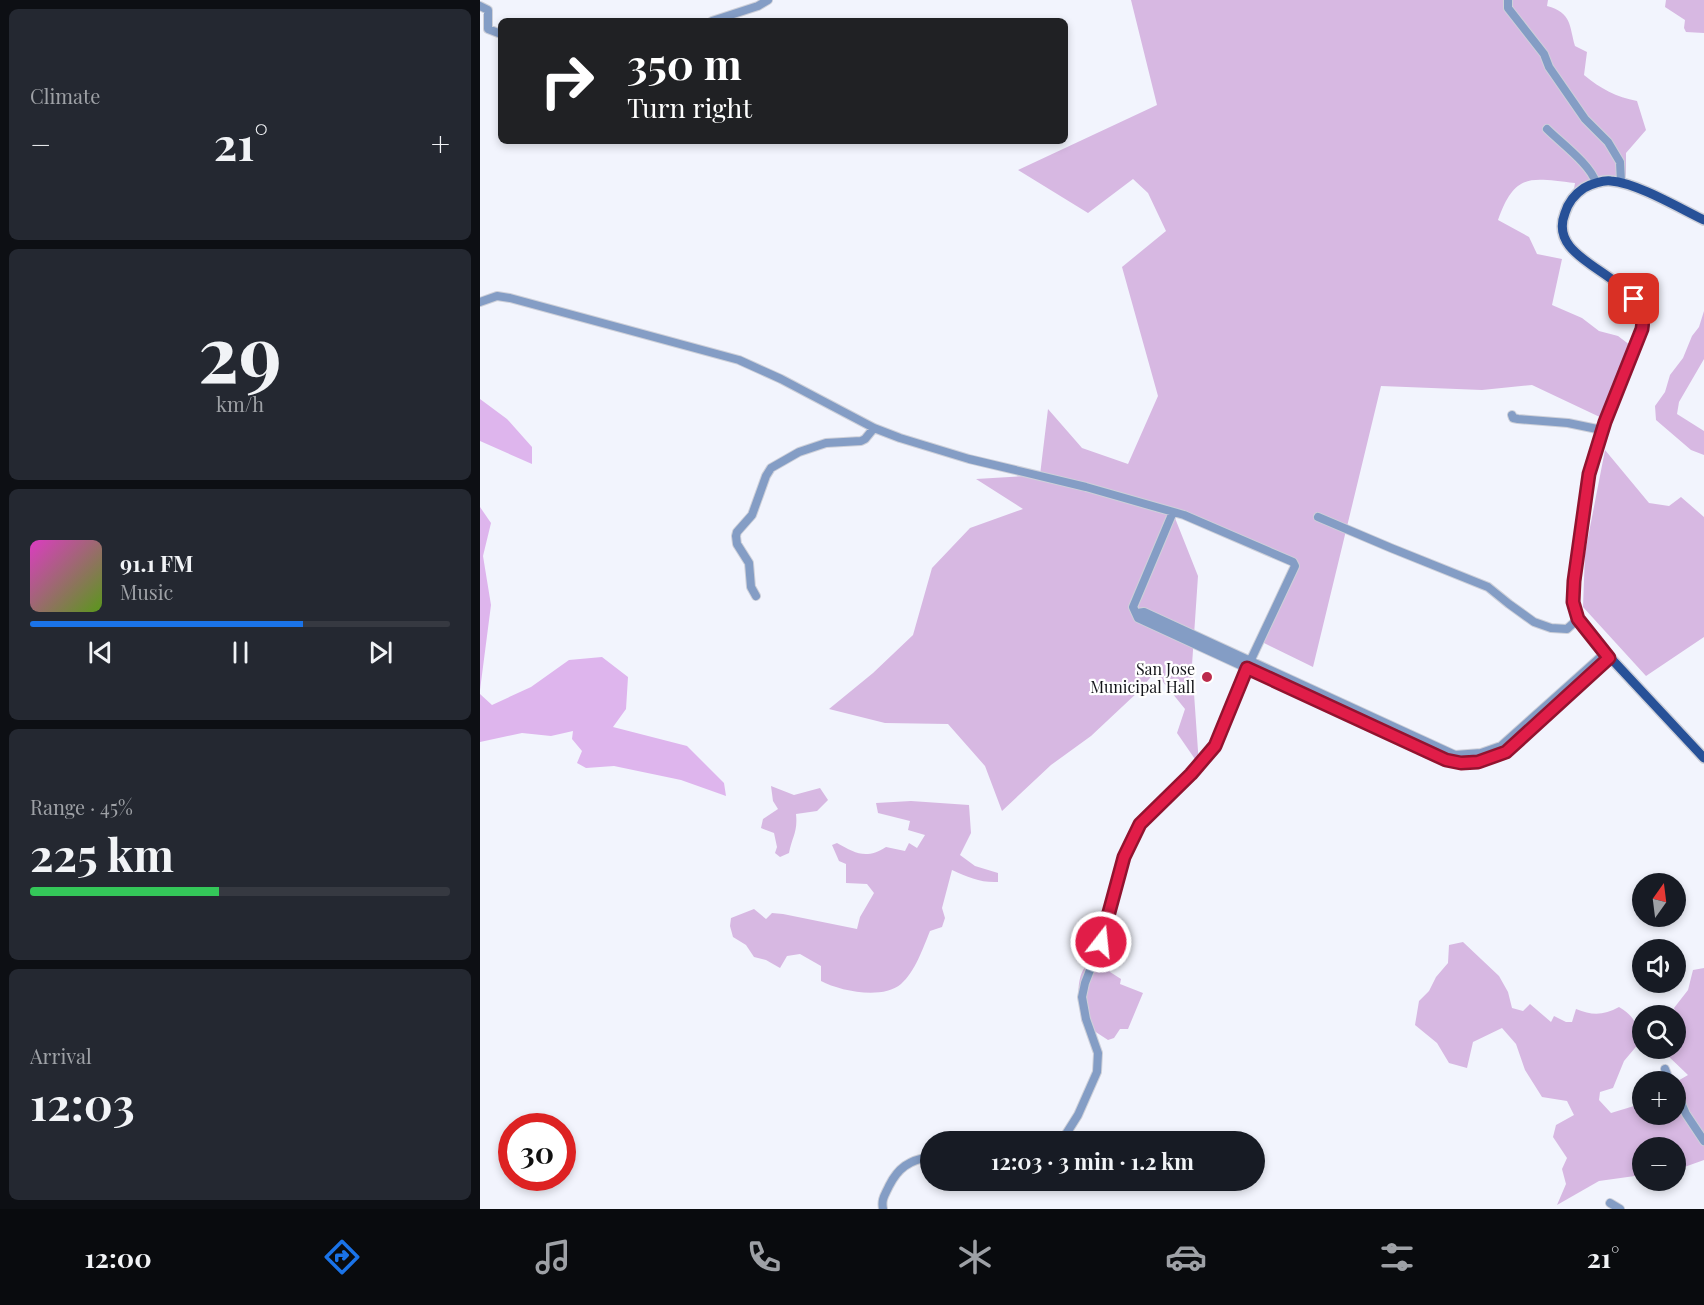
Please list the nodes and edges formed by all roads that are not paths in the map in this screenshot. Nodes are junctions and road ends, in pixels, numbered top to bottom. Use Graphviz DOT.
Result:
graph roads {
  1 [pos="768,0"];
  2 [pos="1508,0"];
  3 [pos="480,6"];
  4 [pos="721,18"];
  5 [pos="498,33"];
  6 [pos="1547,129"];
  7 [pos="1621,182"];
  8 [pos="1596,183"];
  9 [pos="1704,220"];
  10 [pos="480,302"];
  11 [pos="1512,415"];
  12 [pos="874,428"];
  13 [pos="1602,430"];
  14 [pos="1173,512"];
  15 [pos="1318,517"];
  16 [pos="756,596"];
  17 [pos="1578,619"];
  18 [pos="1607,655"];
  19 [pos="1249,664"];
  20 [pos="1704,758"];
  21 [pos="1686,1114"];
  22 [pos="1068,1131"];
  23 [pos="1704,1141"];
  24 [pos="920,1160"];
  25 [pos="1610,1203"];
  26 [pos="883,1209"];
  27 [pos="1620,1209"];
  1 -- 4 [label="street"];
  2 -- 7 [label="street"];
  3 -- 5 [label="street"];
  6 -- 8 [label="street"];
  7 -- 8 [label="main road"];
  7 -- 9 [label="main road"];
  8 -- 13 [label="main road"];
  10 -- 12 [label="street"];
  11 -- 13 [label="street"];
  12 -- 14 [label="street"];
  12 -- 16 [label="street"];
  13 -- 17 [label="main road"];
  14 -- 19 [label="street"];
  14 -- 19 [label="street"];
  15 -- 17 [label="street"];
  17 -- 18 [label="main road"];
  18 -- 19 [label="street"];
  18 -- 20 [label="main road"];
  19 -- 22 [label="street"];
  21 -- 23 [label="street"];
  24 -- 26 [label="street"];
  25 -- 27 [label="street"];
}
